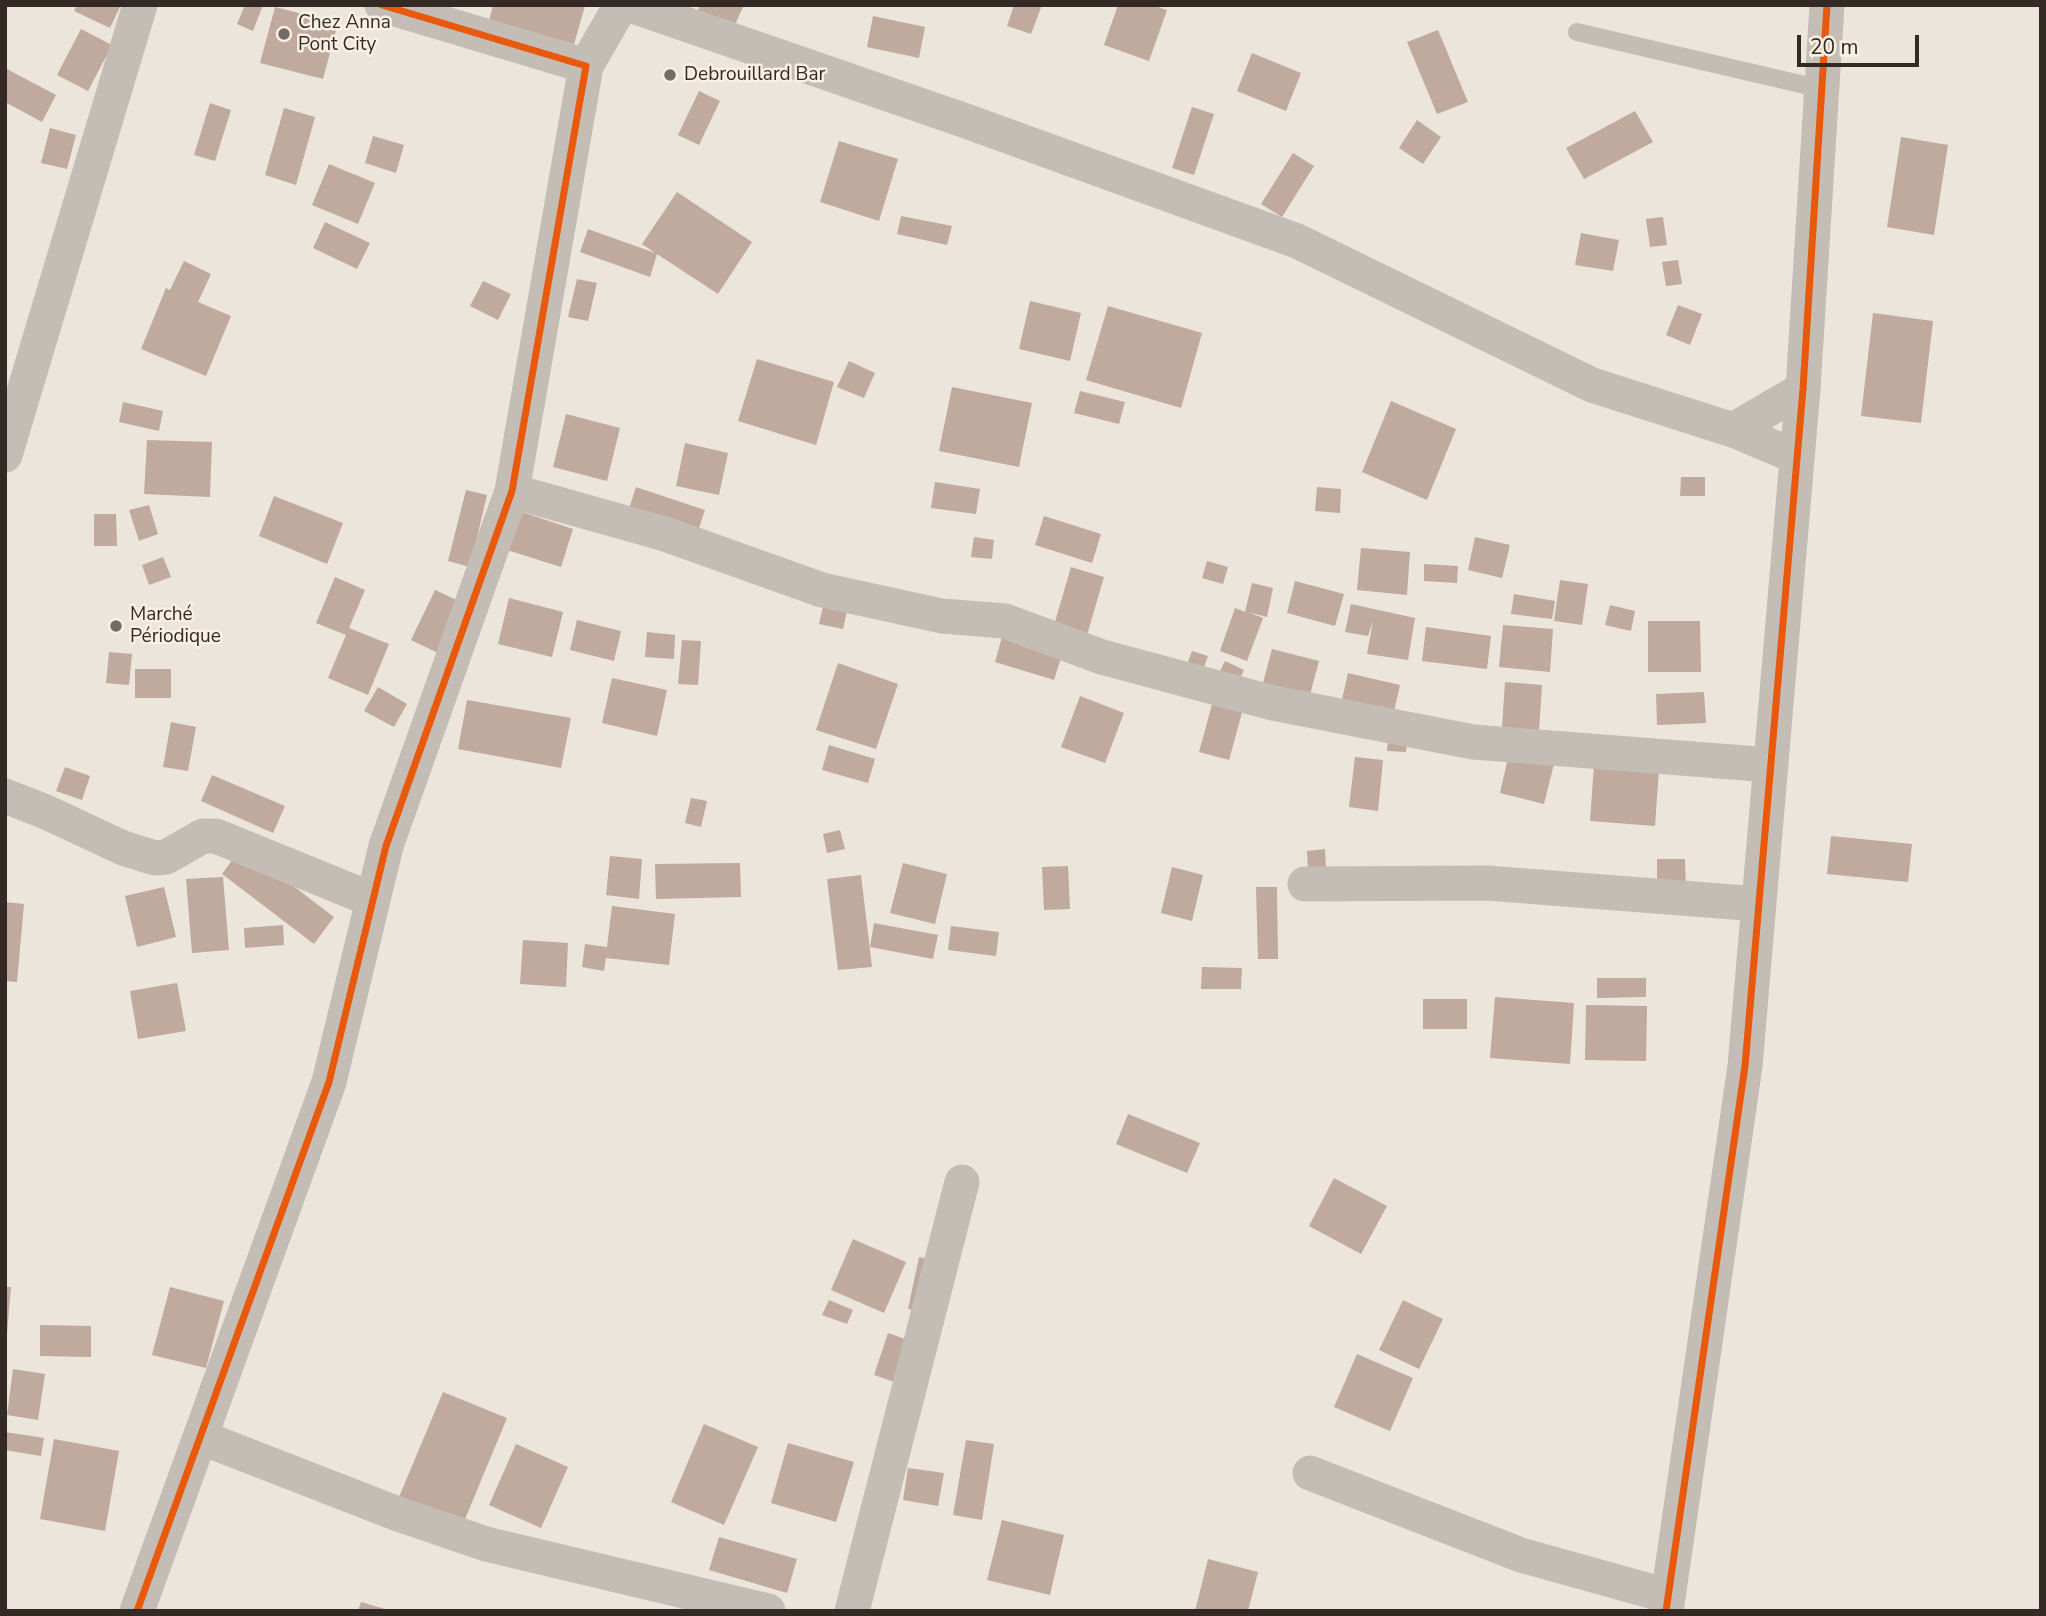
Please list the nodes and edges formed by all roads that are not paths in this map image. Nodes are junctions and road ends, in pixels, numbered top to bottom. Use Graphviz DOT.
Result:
graph roads {
  1 [pos="140,5"];
  2 [pos="382,5"];
  3 [pos="621,5"];
  4 [pos="630,5"];
  5 [pos="1827,5"];
  6 [pos="1577,32"];
  7 [pos="586,66"];
  8 [pos="1822,89"];
  9 [pos="1803,389"];
  10 [pos="1733,430"];
  11 [pos="5,455"];
  12 [pos="1797,457"];
  13 [pos="512,491"];
  14 [pos="1771,765"];
  15 [pos="5,796"];
  16 [pos="1305,884"];
  17 [pos="373,900"];
  18 [pos="1759,904"];
  19 [pos="962,1182"];
  20 [pos="200,1437"];
  21 [pos="1310,1473"];
  22 [pos="1667,1604"];
  23 [pos="137,1611"];
  24 [pos="768,1611"];
  25 [pos="852,1611"];
  1 -- 11 [label="street"];
  2 -- 7 [label="street"];
  3 -- 7 [label="street"];
  4 -- 10 [label="street"];
  5 -- 8 [label="street"];
  6 -- 8 [label="lane"];
  7 -- 13 [label="street"];
  8 -- 9 [label="street"];
  9 -- 10 [label="street"];
  9 -- 12 [label="street"];
  10 -- 12 [label="street"];
  12 -- 14 [label="street"];
  13 -- 14 [label="street"];
  13 -- 17 [label="street"];
  14 -- 18 [label="street"];
  15 -- 17 [label="street"];
  16 -- 18 [label="street"];
  17 -- 20 [label="street"];
  18 -- 22 [label="street"];
  19 -- 25 [label="street"];
  20 -- 23 [label="street"];
  20 -- 24 [label="street"];
  21 -- 22 [label="street"];
}
